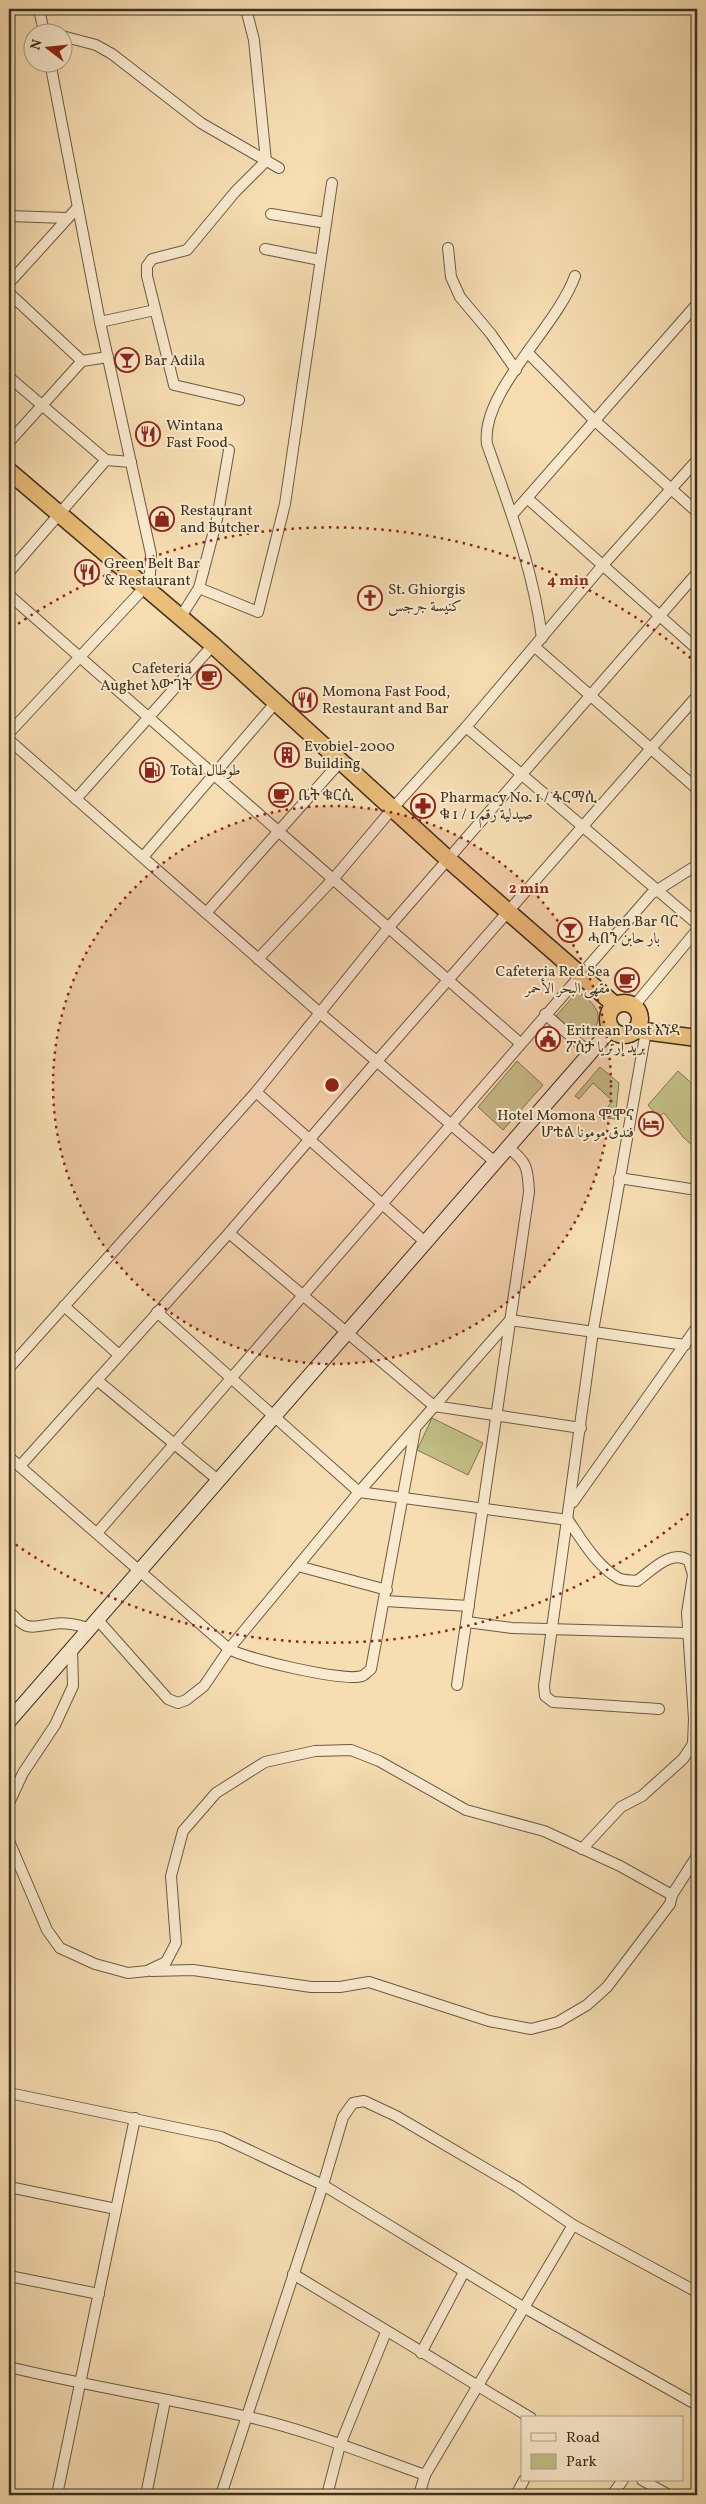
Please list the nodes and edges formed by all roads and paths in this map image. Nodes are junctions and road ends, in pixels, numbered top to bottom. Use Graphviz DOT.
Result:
graph roads {
  1 [pos="39,9"];
  2 [pos="246,9"];
  3 [pos="42,22"];
  4 [pos="72,39"];
  5 [pos="52,72"];
  6 [pos="266,161"];
  7 [pos="278,168"];
  8 [pos="332,183"];
  9 [pos="78,207"];
  10 [pos="271,214"];
  11 [pos="9,216"];
  12 [pos="67,218"];
  13 [pos="326,223"];
  14 [pos="448,248"];
  15 [pos="266,249"];
  16 [pos="320,260"];
  17 [pos="574,276"];
  18 [pos="9,284"];
  19 [pos="9,293"];
  20 [pos="697,304"];
  21 [pos="155,310"];
  22 [pos="100,322"];
  23 [pos="528,354"];
  24 [pos="108,357"];
  25 [pos="82,361"];
  26 [pos="516,370"];
  27 [pos="9,378"];
  28 [pos="239,400"];
  29 [pos="40,406"];
  30 [pos="594,420"];
  31 [pos="9,442"];
  32 [pos="229,450"];
  33 [pos="106,460"];
  34 [pos="697,460"];
  35 [pos="131,462"];
  36 [pos="9,471"];
  37 [pos="672,490"];
  38 [pos="527,498"];
  39 [pos="697,512"];
  40 [pos="60,514"];
  41 [pos="512,515"];
  42 [pos="604,565"];
  43 [pos="9,572"];
  44 [pos="697,573"];
  45 [pos="144,588"];
  46 [pos="199,588"];
  47 [pos="9,595"];
  48 [pos="661,615"];
  49 [pos="180,618"];
  50 [pos="542,638"];
  51 [pos="214,645"];
  52 [pos="535,647"];
  53 [pos="697,649"];
  54 [pos="79,656"];
  55 [pos="590,696"];
  56 [pos="697,696"];
  57 [pos="277,701"];
  58 [pos="147,718"];
  59 [pos="466,727"];
  60 [pos="9,733"];
  61 [pos="9,740"];
  62 [pos="651,749"];
  63 [pos="342,761"];
  64 [pos="522,775"];
  65 [pos="213,776"];
  66 [pos="697,789"];
  67 [pos="76,799"];
  68 [pos="393,808"];
  69 [pos="582,827"];
  70 [pos="281,831"];
  71 [pos="143,857"];
  72 [pos="449,860"];
  73 [pos="697,865"];
  74 [pos="334,878"];
  75 [pos="657,890"];
  76 [pos="206,913"];
  77 [pos="508,913"];
  78 [pos="697,924"];
  79 [pos="389,927"];
  80 [pos="697,930"];
  81 [pos="258,959"];
  82 [pos="581,974"];
  83 [pos="448,980"];
  84 [pos="615,1005"];
  85 [pos="634,1006"];
  86 [pos="320,1013"];
  87 [pos="545,1014"];
  88 [pos="611,1030"];
  89 [pos="641,1030"];
  90 [pos="697,1038"];
  91 [pos="520,1043"];
  92 [pos="590,1053"];
  93 [pos="377,1060"];
  94 [pos="256,1092"];
  95 [pos="450,1124"];
  96 [pos="310,1140"];
  97 [pos="508,1148"];
  98 [pos="495,1162"];
  99 [pos="619,1178"];
  100 [pos="697,1190"];
  101 [pos="382,1204"];
  102 [pos="229,1233"];
  103 [pos="425,1242"];
  104 [pos="304,1294"];
  105 [pos="64,1306"];
  106 [pos="157,1312"];
  107 [pos="510,1320"];
  108 [pos="697,1328"];
  109 [pos="593,1331"];
  110 [pos="348,1332"];
  111 [pos="685,1345"];
  112 [pos="118,1354"];
  113 [pos="9,1368"];
  114 [pos="231,1378"];
  115 [pos="97,1380"];
  116 [pos="434,1406"];
  117 [pos="274,1416"];
  118 [pos="498,1416"];
  119 [pos="581,1428"];
  120 [pos="415,1429"];
  121 [pos="173,1445"];
  122 [pos="9,1456"];
  123 [pos="20,1466"];
  124 [pos="218,1480"];
  125 [pos="359,1492"];
  126 [pos="401,1497"];
  127 [pos="571,1504"];
  128 [pos="484,1509"];
  129 [pos="568,1520"];
  130 [pos="97,1533"];
  131 [pos="298,1566"];
  132 [pos="140,1570"];
  133 [pos="386,1596"];
  134 [pos="469,1606"];
  135 [pos="9,1611"];
  136 [pos="467,1622"];
  137 [pos="93,1624"];
  138 [pos="553,1629"];
  139 [pos="688,1633"];
  140 [pos="72,1648"];
  141 [pos="229,1649"];
  142 [pos="457,1685"];
  143 [pos="659,1709"];
  144 [pos="9,1721"];
  145 [pos="9,1803"];
  146 [pos="9,1841"];
  147 [pos="582,1849"];
  148 [pos="697,1856"];
  149 [pos="672,1894"];
  150 [pos="148,1971"];
  151 [pos="9,2093"];
  152 [pos="135,2118"];
  153 [pos="323,2185"];
  154 [pos="9,2186"];
  155 [pos="116,2209"];
  156 [pos="573,2225"];
  157 [pos="464,2272"];
  158 [pos="293,2274"];
  159 [pos="9,2276"];
  160 [pos="697,2292"];
  161 [pos="99,2294"];
  162 [pos="523,2307"];
  163 [pos="386,2332"];
  164 [pos="421,2353"];
  165 [pos="9,2367"];
  166 [pos="80,2384"];
  167 [pos="476,2386"];
  168 [pos="165,2401"];
  169 [pos="697,2405"];
  170 [pos="246,2416"];
  171 [pos="528,2416"];
  172 [pos="340,2445"];
  173 [pos="425,2476"];
  174 [pos="523,2482"];
  175 [pos="622,2482"];
  176 [pos="645,2482"];
  177 [pos="57,2495"];
  178 [pos="146,2495"];
  179 [pos="221,2495"];
  180 [pos="327,2495"];
  181 [pos="419,2495"];
  182 [pos="516,2495"];
  183 [pos="612,2495"];
  184 [pos="668,2495"];
  1 -- 3 [label="street"];
  2 -- 6 [label="street"];
  4 -- 6 [label="street"];
  5 -- 9 [label="street"];
  6 -- 7 [label="street"];
  6 -- 21 [label="street"];
  8 -- 13 [label="street"];
  9 -- 12 [label="street"];
  9 -- 22 [label="street"];
  10 -- 13 [label="street"];
  11 -- 12 [label="street"];
  12 -- 18 [label="street"];
  13 -- 16 [label="street"];
  14 -- 26 [label="street"];
  15 -- 16 [label="street"];
  16 -- 46 [label="street"];
  17 -- 23 [label="street"];
  19 -- 25 [label="street"];
  20 -- 30 [label="street"];
  21 -- 22 [label="street"];
  21 -- 28 [label="street"];
  22 -- 24 [label="street"];
  23 -- 26 [label="street"];
  23 -- 30 [label="street"];
  24 -- 25 [label="street"];
  24 -- 35 [label="street"];
  25 -- 29 [label="street"];
  26 -- 41 [label="street"];
  27 -- 29 [label="street"];
  29 -- 31 [label="street"];
  29 -- 33 [label="street"];
  30 -- 37 [label="street"];
  30 -- 38 [label="street"];
  32 -- 46 [label="street"];
  33 -- 35 [label="street"];
  33 -- 40 [label="street"];
  34 -- 37 [label="street"];
  35 -- 45 [label="street"];
  36 -- 40 [label="highway"];
  37 -- 39 [label="street"];
  37 -- 42 [label="street"];
  38 -- 41 [label="street"];
  38 -- 42 [label="street"];
  40 -- 43 [label="street"];
  40 -- 45 [label="highway"];
  41 -- 50 [label="street"];
  42 -- 48 [label="street"];
  42 -- 50 [label="street"];
  44 -- 48 [label="street"];
  45 -- 49 [label="highway"];
  45 -- 54 [label="street"];
  46 -- 49 [label="street"];
  47 -- 54 [label="street"];
  48 -- 53 [label="street"];
  48 -- 55 [label="street"];
  49 -- 51 [label="highway"];
  50 -- 52 [label="street"];
  51 -- 57 [label="highway"];
  51 -- 58 [label="street"];
  52 -- 55 [label="street"];
  52 -- 59 [label="street"];
  54 -- 58 [label="street"];
  54 -- 60 [label="street"];
  55 -- 62 [label="street"];
  55 -- 64 [label="street"];
  56 -- 62 [label="street"];
  57 -- 63 [label="highway"];
  57 -- 65 [label="street"];
  58 -- 65 [label="street"];
  58 -- 67 [label="street"];
  59 -- 64 [label="street"];
  59 -- 68 [label="street"];
  61 -- 67 [label="street"];
  62 -- 66 [label="street"];
  62 -- 69 [label="street"];
  63 -- 68 [label="highway"];
  63 -- 70 [label="street"];
  64 -- 69 [label="street"];
  64 -- 72 [label="street"];
  65 -- 70 [label="street"];
  65 -- 71 [label="street"];
  67 -- 71 [label="street"];
  68 -- 72 [label="highway"];
  68 -- 74 [label="street"];
  69 -- 75 [label="street"];
  69 -- 77 [label="street"];
  70 -- 74 [label="street"];
  70 -- 76 [label="street"];
  71 -- 76 [label="street"];
  72 -- 77 [label="highway"];
  72 -- 79 [label="street"];
  73 -- 75 [label="street"];
  74 -- 79 [label="street"];
  74 -- 81 [label="street"];
  75 -- 78 [label="street"];
  75 -- 82 [label="street"];
  76 -- 81 [label="street"];
  77 -- 82 [label="highway"];
  77 -- 83 [label="street"];
  79 -- 83 [label="street"];
  79 -- 86 [label="street"];
  80 -- 85 [label="street"];
  81 -- 86 [label="street"];
  82 -- 84 [label="highway"];
  82 -- 87 [label="street"];
  83 -- 91 [label="street"];
  83 -- 93 [label="street"];
  84 -- 85 [label="highway"];
  84 -- 88 [label="highway"];
  85 -- 89 [label="highway"];
  86 -- 93 [label="street"];
  86 -- 94 [label="street"];
  87 -- 91 [label="street"];
  87 -- 92 [label="street"];
  88 -- 89 [label="highway"];
  88 -- 92 [label="main road"];
  89 -- 90 [label="highway"];
  89 -- 99 [label="street"];
  91 -- 95 [label="street"];
  92 -- 97 [label="main road"];
  93 -- 95 [label="street"];
  93 -- 96 [label="street"];
  94 -- 96 [label="street"];
  94 -- 105 [label="street"];
  95 -- 98 [label="street"];
  95 -- 101 [label="street"];
  96 -- 101 [label="street"];
  96 -- 102 [label="street"];
  97 -- 98 [label="main road"];
  97 -- 107 [label="street"];
  98 -- 103 [label="main road"];
  99 -- 100 [label="street"];
  99 -- 109 [label="street"];
  101 -- 103 [label="street"];
  101 -- 104 [label="street"];
  102 -- 104 [label="street"];
  102 -- 106 [label="street"];
  103 -- 110 [label="main road"];
  104 -- 110 [label="street"];
  104 -- 114 [label="street"];
  105 -- 112 [label="street"];
  105 -- 113 [label="street"];
  106 -- 112 [label="street"];
  106 -- 114 [label="street"];
  107 -- 109 [label="street"];
  107 -- 116 [label="street"];
  107 -- 118 [label="street"];
  108 -- 111 [label="street"];
  109 -- 111 [label="street"];
  109 -- 119 [label="street"];
  110 -- 116 [label="street"];
  110 -- 117 [label="main road"];
  111 -- 127 [label="street"];
  112 -- 115 [label="street"];
  114 -- 117 [label="street"];
  114 -- 121 [label="street"];
  115 -- 121 [label="street"];
  115 -- 123 [label="street"];
  116 -- 118 [label="street"];
  116 -- 120 [label="street"];
  117 -- 124 [label="main road"];
  117 -- 125 [label="street"];
  118 -- 119 [label="street"];
  118 -- 128 [label="street"];
  119 -- 127 [label="street"];
  120 -- 125 [label="street"];
  120 -- 126 [label="street"];
  121 -- 124 [label="street"];
  121 -- 130 [label="street"];
  122 -- 123 [label="street"];
  123 -- 130 [label="street"];
  124 -- 132 [label="main road"];
  125 -- 126 [label="street"];
  125 -- 131 [label="street"];
  126 -- 128 [label="street"];
  126 -- 133 [label="street"];
  127 -- 129 [label="street"];
  128 -- 129 [label="street"];
  128 -- 134 [label="street"];
  129 -- 138 [label="street"];
  129 -- 139 [label="street"];
  130 -- 132 [label="street"];
  131 -- 133 [label="street"];
  131 -- 141 [label="street"];
  132 -- 137 [label="main road"];
  132 -- 141 [label="street"];
  133 -- 134 [label="street"];
  133 -- 141 [label="street"];
  134 -- 136 [label="street"];
  135 -- 137 [label="street"];
  136 -- 138 [label="street"];
  136 -- 142 [label="street"];
  137 -- 140 [label="main road"];
  137 -- 141 [label="street"];
  138 -- 139 [label="street"];
  138 -- 143 [label="street"];
  139 -- 147 [label="street"];
  140 -- 144 [label="main road"];
  140 -- 145 [label="street"];
  146 -- 150 [label="street"];
  147 -- 149 [label="street"];
  147 -- 150 [label="street"];
  148 -- 149 [label="street"];
  149 -- 150 [label="street"];
  151 -- 152 [label="street"];
  152 -- 153 [label="street"];
  152 -- 155 [label="street"];
  153 -- 156 [label="street"];
  153 -- 157 [label="street"];
  153 -- 158 [label="street"];
  154 -- 155 [label="street"];
  155 -- 161 [label="street"];
  156 -- 160 [label="street"];
  156 -- 162 [label="street"];
  157 -- 162 [label="street"];
  157 -- 164 [label="street"];
  158 -- 163 [label="street"];
  158 -- 170 [label="street"];
  159 -- 161 [label="street"];
  161 -- 166 [label="street"];
  162 -- 167 [label="street"];
  162 -- 169 [label="street"];
  163 -- 164 [label="street"];
  163 -- 172 [label="street"];
  164 -- 167 [label="street"];
  165 -- 166 [label="street"];
  166 -- 168 [label="street"];
  166 -- 177 [label="street"];
  167 -- 171 [label="street"];
  167 -- 173 [label="street"];
  168 -- 170 [label="street"];
  168 -- 178 [label="street"];
  170 -- 172 [label="street"];
  170 -- 179 [label="street"];
  172 -- 173 [label="street"];
  172 -- 180 [label="street"];
  173 -- 181 [label="street"];
  174 -- 182 [label="street"];
  175 -- 183 [label="street"];
  176 -- 184 [label="street"];
}
